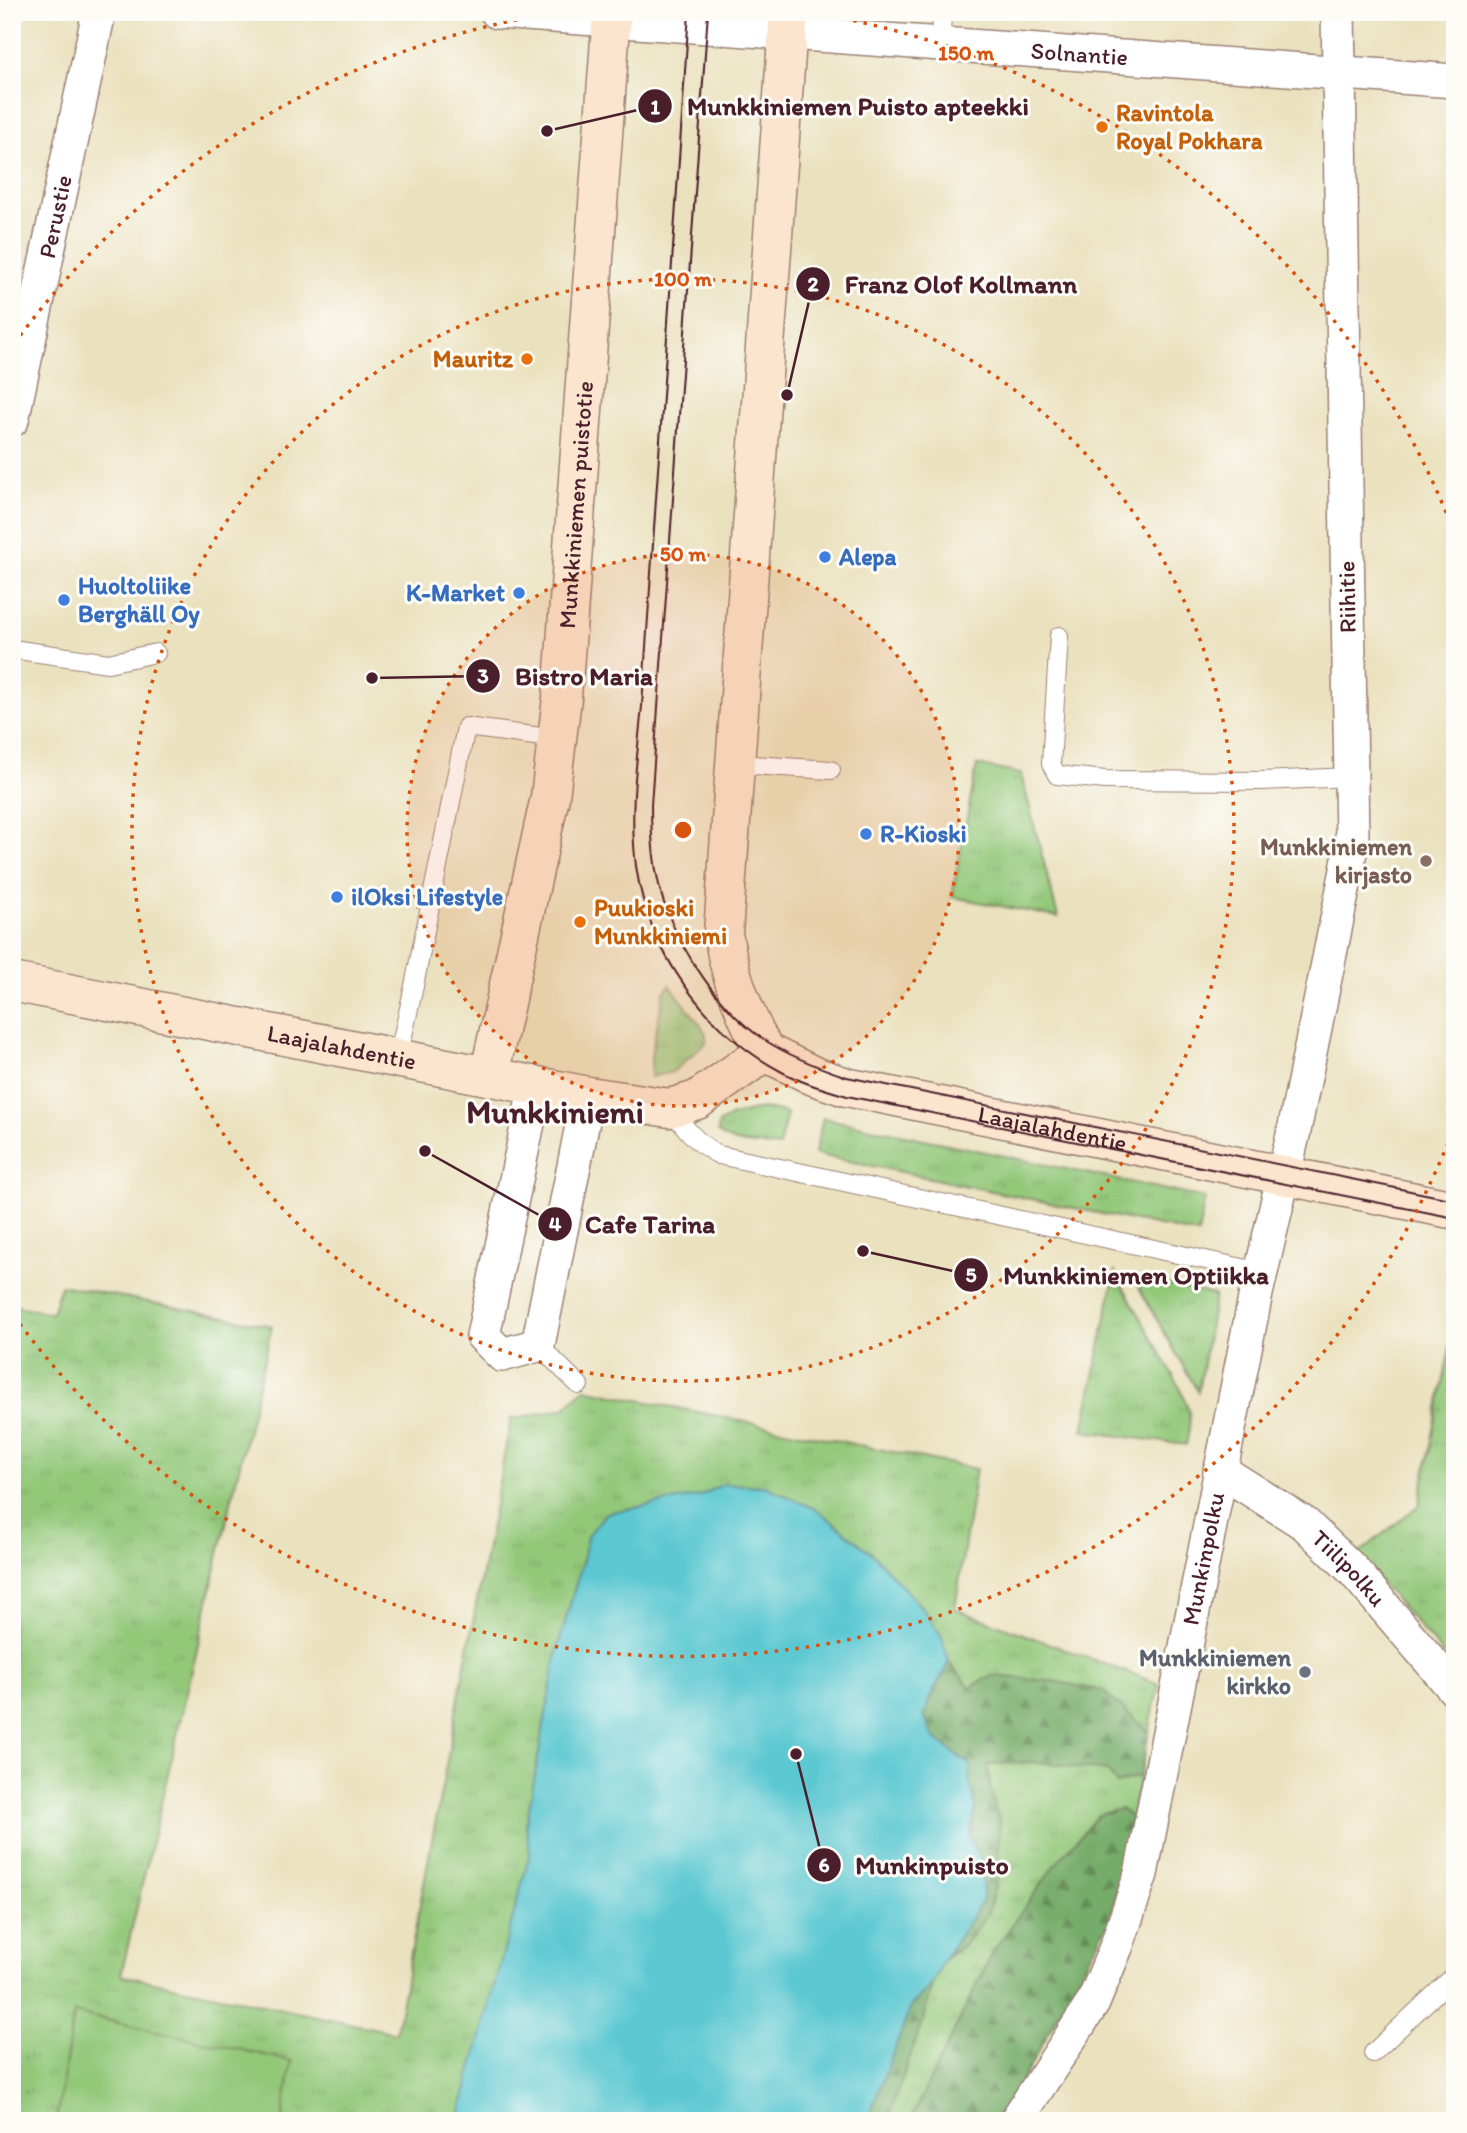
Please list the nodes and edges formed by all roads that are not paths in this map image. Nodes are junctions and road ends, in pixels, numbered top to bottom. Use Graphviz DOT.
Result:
graph roads {
  1 [pos="99,12"];
  2 [pos="497,12"];
  3 [pos="1338,12"];
  4 [pos="612,16"];
  5 [pos="788,23"];
  6 [pos="941,28"];
  7 [pos="1339,73"];
  8 [pos="1455,81"];
  9 [pos="12,420"];
  10 [pos="1059,636"];
  11 [pos="12,649"];
  12 [pos="156,653"];
  13 [pos="557,739"];
  14 [pos="736,764"];
  15 [pos="831,770"];
  16 [pos="1350,777"];
  17 [pos="12,982"];
  18 [pos="765,1052"];
  19 [pos="398,1058"];
  20 [pos="489,1076"];
  21 [pos="536,1086"];
  22 [pos="587,1096"];
  23 [pos="670,1108"];
  24 [pos="1283,1175"];
  25 [pos="1455,1210"];
  26 [pos="1261,1272"];
  27 [pos="538,1345"];
  28 [pos="579,1385"];
  29 [pos="1220,1469"];
  30 [pos="1455,1690"];
  31 [pos="1455,1975"];
  32 [pos="1373,2053"];
  33 [pos="1016,2121"];
  1 -- 9 [label="street, Perustie"];
  2 -- 4 [label="street, Solnantie"];
  3 -- 7 [label="street, Riihitie"];
  4 -- 5 [label="street, Solnantie"];
  4 -- 13 [label="street, Munkkiniemen puistotie"];
  5 -- 6 [label="street, Solnantie"];
  5 -- 14 [label="street"];
  6 -- 7 [label="street, Solnantie"];
  7 -- 8 [label="street, Solnantie"];
  7 -- 16 [label="street, Riihitie"];
  10 -- 16 [label="lane"];
  11 -- 12 [label="lane"];
  13 -- 19 [label="lane"];
  13 -- 20 [label="street, Munkkiniemen puistotie"];
  14 -- 15 [label="lane"];
  14 -- 18 [label="street"];
  16 -- 24 [label="street, Riihitie"];
  17 -- 19 [label="street, Laajalahdentie"];
  18 -- 23 [label="street, Laajalahdentie"];
  18 -- 24 [label="street, Laajalahdentie"];
  19 -- 20 [label="street, Laajalahdentie"];
  20 -- 21 [label="street, Laajalahdentie"];
  21 -- 22 [label="street, Laajalahdentie"];
  21 -- 27 [label="street"];
  22 -- 23 [label="street, Laajalahdentie"];
  22 -- 27 [label="street"];
  23 -- 26 [label="lane"];
  24 -- 25 [label="street, Laajalahdentie"];
  24 -- 26 [label="street, Munkinpolku"];
  26 -- 29 [label="street, Munkinpolku"];
  27 -- 28 [label="lane"];
  29 -- 30 [label="street, Tiilipolku"];
  29 -- 33 [label="street, Munkinpolku"];
  31 -- 32 [label="lane"];
}
